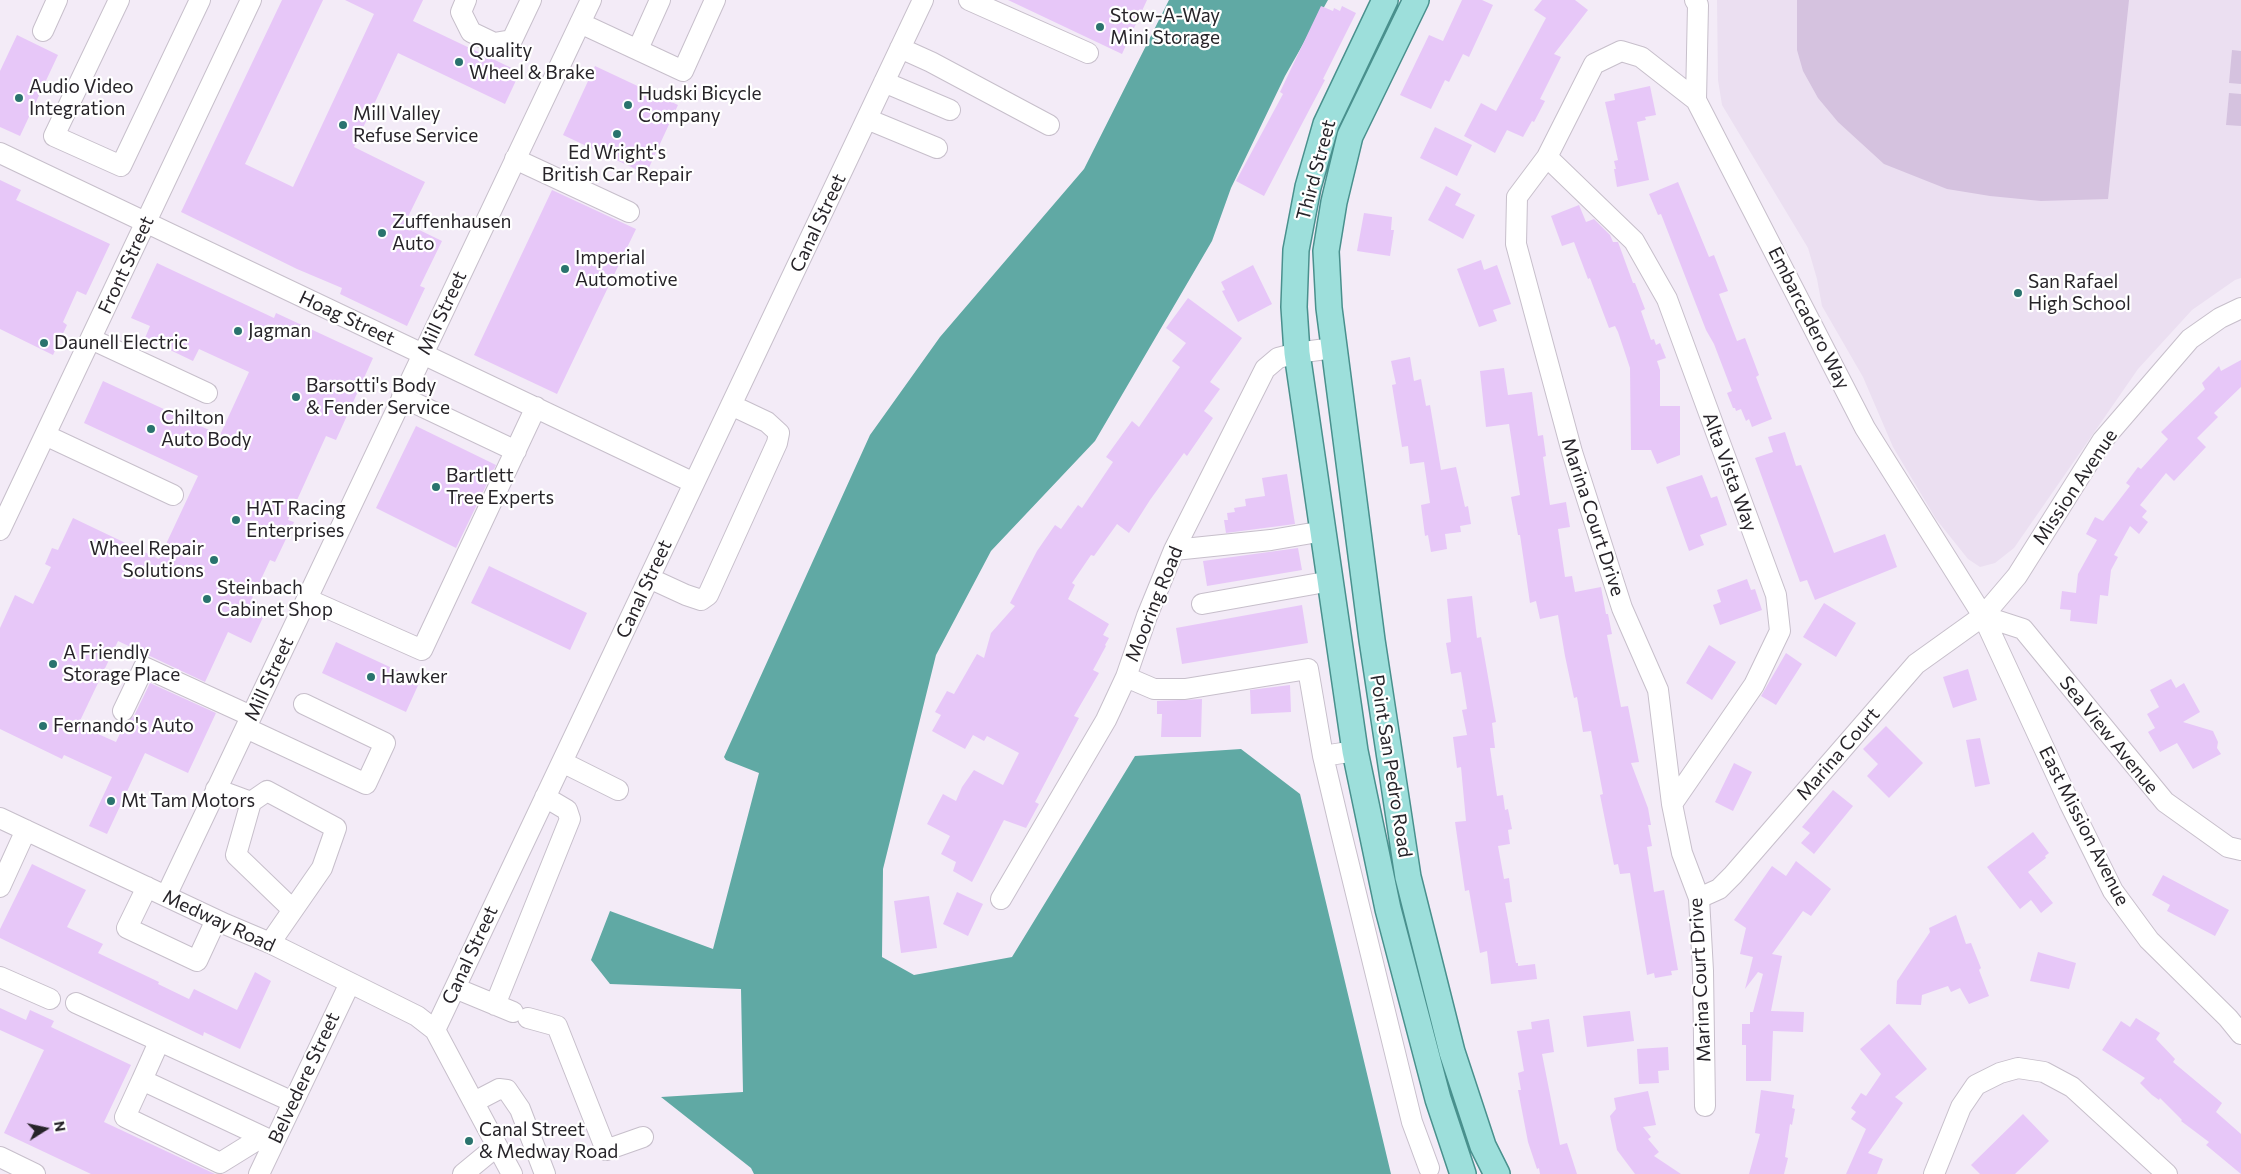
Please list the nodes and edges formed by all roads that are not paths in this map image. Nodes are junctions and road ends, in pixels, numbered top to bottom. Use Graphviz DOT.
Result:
graph roads {
  1 [pos="57,0"];
  2 [pos="119,0"];
  3 [pos="200,0"];
  4 [pos="251,0"];
  5 [pos="466,0"];
  6 [pos="531,0"];
  7 [pos="590,0"];
  8 [pos="660,0"];
  9 [pos="715,0"];
  10 [pos="923,0"];
  11 [pos="970,0"];
  12 [pos="1385,0"];
  13 [pos="1416,0"];
  14 [pos="1695,0"];
  15 [pos="580,23"];
  16 [pos="43,31"];
  17 [pos="900,48"];
  18 [pos="638,49"];
  19 [pos="1088,53"];
  20 [pos="884,82"];
  21 [pos="1696,100"];
  22 [pos="950,110"];
  23 [pos="867,119"];
  24 [pos="1049,124"];
  25 [pos="936,148"];
  26 [pos="0,153"];
  27 [pos="1547,157"];
  28 [pos="515,159"];
  29 [pos="629,212"];
  30 [pos="146,222"];
  31 [pos="2241,308"];
  32 [pos="91,338"];
  33 [pos="1333,348"];
  34 [pos="1297,353"];
  35 [pos="423,354"];
  36 [pos="207,393"];
  37 [pos="402,397"];
  38 [pos="731,405"];
  39 [pos="536,408"];
  40 [pos="45,435"];
  41 [pos="516,451"];
  42 [pos="694,483"];
  43 [pos="173,495"];
  44 [pos="0,530"];
  45 [pos="1324,531"];
  46 [pos="1174,550"];
  47 [pos="649,578"];
  48 [pos="1331,581"];
  49 [pos="307,598"];
  50 [pos="1202,604"];
  51 [pos="1984,616"];
  52 [pos="1126,677"];
  53 [pos="304,704"];
  54 [pos="123,711"];
  55 [pos="248,722"];
  56 [pos="1355,751"];
  57 [pos="1323,756"];
  58 [pos="562,762"];
  59 [pos="216,790"];
  60 [pos="618,790"];
  61 [pos="545,797"];
  62 [pos="250,802"];
  63 [pos="1672,804"];
  64 [pos="0,818"];
  65 [pos="26,830"];
  66 [pos="2241,850"];
  67 [pos="0,887"];
  68 [pos="147,887"];
  69 [pos="166,896"];
  70 [pos="1699,898"];
  71 [pos="1001,899"];
  72 [pos="292,909"];
  73 [pos="216,920"];
  74 [pos="270,944"];
  75 [pos="0,977"];
  76 [pos="350,983"];
  77 [pos="455,988"];
  78 [pos="50,999"];
  79 [pos="76,1003"];
  80 [pos="512,1012"];
  81 [pos="435,1030"];
  82 [pos="2241,1034"];
  83 [pos="159,1042"];
  84 [pos="142,1080"];
  85 [pos="293,1102"];
  86 [pos="474,1102"];
  87 [pos="1705,1106"];
  88 [pos="643,1138"];
  89 [pos="268,1140"];
  90 [pos="497,1146"];
  91 [pos="0,1157"];
  92 [pos="1460,1166"];
  93 [pos="1429,1171"];
  94 [pos="35,1174"];
  95 [pos="259,1174"];
  96 [pos="463,1174"];
  97 [pos="512,1174"];
  98 [pos="545,1174"];
  99 [pos="1497,1174"];
  100 [pos="1934,1174"];
  101 [pos="2167,1174"];
  1 -- 16 [label="street"];
  2 -- 3 [label="street"];
  4 -- 30 [label="street, Front Street"];
  5 -- 6 [label="street"];
  7 -- 15 [label="street, Mill Street"];
  8 -- 18 [label="street"];
  9 -- 18 [label="street"];
  10 -- 17 [label="street, Canal Street"];
  11 -- 19 [label="street"];
  12 -- 34 [label="main road, Third Street"];
  13 -- 33 [label="main road, Third Street"];
  14 -- 21 [label="street, Embarcadero Way"];
  15 -- 18 [label="street"];
  15 -- 28 [label="street, Mill Street"];
  17 -- 20 [label="street, Canal Street"];
  17 -- 24 [label="street"];
  20 -- 22 [label="street"];
  20 -- 23 [label="street, Canal Street"];
  21 -- 27 [label="street, Marina Court Drive"];
  21 -- 51 [label="street, Embarcadero Way"];
  23 -- 25 [label="street"];
  23 -- 38 [label="street, Canal Street"];
  26 -- 30 [label="street, Hoag Street"];
  27 -- 63 [label="street, Marina Court Drive"];
  27 -- 63 [label="street, Alta Vista Way"];
  28 -- 29 [label="street"];
  28 -- 35 [label="street, Mill Street"];
  30 -- 32 [label="street, Front Street"];
  30 -- 35 [label="street, Hoag Street"];
  31 -- 51 [label="street, Mission Avenue"];
  32 -- 36 [label="street"];
  32 -- 40 [label="street, Front Street"];
  33 -- 34 [label="street, Mooring Road"];
  33 -- 99 [label="main road, Point San Pedro Road"];
  34 -- 45 [label="main road, Point San Pedro Road"];
  34 -- 46 [label="street, Mooring Road"];
  35 -- 37 [label="street, Mill Street"];
  35 -- 39 [label="street, Hoag Street"];
  37 -- 41 [label="street"];
  37 -- 49 [label="street, Mill Street"];
  38 -- 42 [label="street, Canal Street"];
  38 -- 47 [label="street"];
  39 -- 41 [label="street"];
  39 -- 42 [label="street, Hoag Street"];
  40 -- 43 [label="street"];
  40 -- 44 [label="street, Front Street"];
  41 -- 49 [label="street"];
  42 -- 47 [label="street, Canal Street"];
  45 -- 46 [label="street"];
  45 -- 48 [label="main road, Point San Pedro Road"];
  46 -- 52 [label="street, Mooring Road"];
  47 -- 58 [label="street, Canal Street"];
  48 -- 50 [label="street"];
  48 -- 56 [label="main road, Point San Pedro Road"];
  49 -- 55 [label="street, Mill Street"];
  51 -- 66 [label="street, Sea View Avenue"];
  51 -- 70 [label="street, Marina Court"];
  51 -- 82 [label="street, East Mission Avenue"];
  52 -- 57 [label="street"];
  52 -- 71 [label="street, Mooring Road"];
  53 -- 55 [label="street"];
  54 -- 55 [label="street"];
  55 -- 59 [label="street, Mill Street"];
  56 -- 57 [label="street"];
  56 -- 92 [label="main road, Point San Pedro Road"];
  57 -- 93 [label="street"];
  58 -- 60 [label="street"];
  58 -- 61 [label="street, Canal Street"];
  59 -- 62 [label="street"];
  59 -- 69 [label="street, Mill Street"];
  61 -- 77 [label="street, Canal Street"];
  61 -- 80 [label="street"];
  62 -- 72 [label="street"];
  62 -- 72 [label="street"];
  63 -- 70 [label="street, Marina Court Drive"];
  64 -- 65 [label="street, Medway Road"];
  65 -- 67 [label="street"];
  65 -- 68 [label="street, Medway Road"];
  68 -- 69 [label="street, Medway Road"];
  68 -- 73 [label="street"];
  69 -- 73 [label="street, Medway Road"];
  70 -- 87 [label="street, Marina Court Drive"];
  72 -- 74 [label="street"];
  73 -- 74 [label="street, Medway Road"];
  74 -- 76 [label="street, Medway Road"];
  75 -- 78 [label="street"];
  76 -- 81 [label="street, Medway Road"];
  76 -- 85 [label="street, Belvedere Street"];
  77 -- 80 [label="street"];
  77 -- 81 [label="street, Canal Street"];
  79 -- 83 [label="street"];
  80 -- 88 [label="street"];
  81 -- 86 [label="street"];
  83 -- 84 [label="street"];
  83 -- 85 [label="street"];
  84 -- 89 [label="street"];
  84 -- 89 [label="street"];
  85 -- 89 [label="street, Belvedere Street"];
  86 -- 90 [label="street"];
  86 -- 98 [label="street"];
  89 -- 95 [label="street, Belvedere Street"];
  90 -- 96 [label="street"];
  90 -- 97 [label="street"];
  91 -- 94 [label="street"];
  92 -- 93 [label="street"];
  100 -- 101 [label="street"];
}
